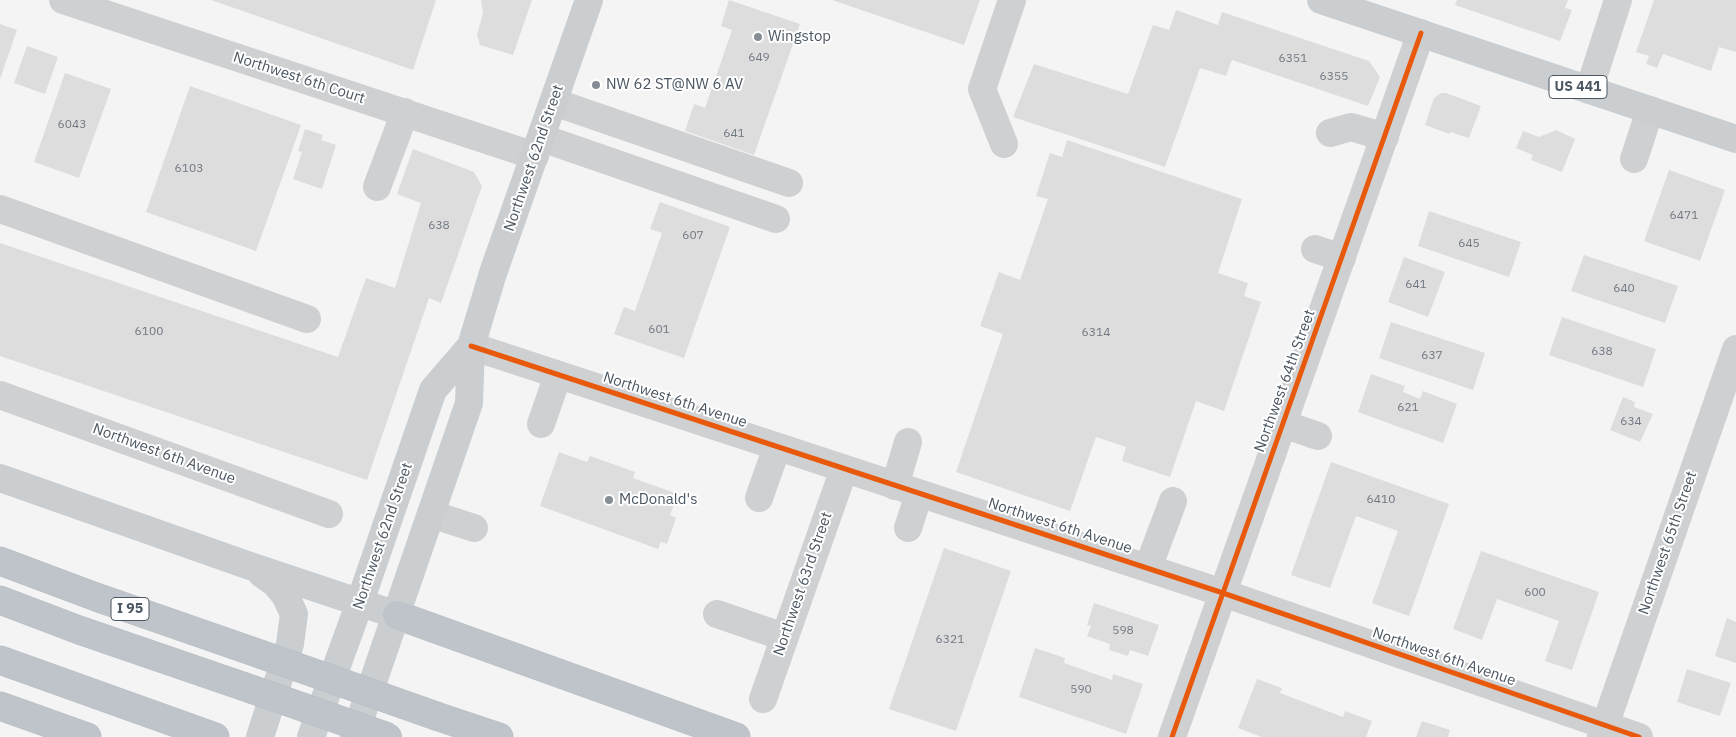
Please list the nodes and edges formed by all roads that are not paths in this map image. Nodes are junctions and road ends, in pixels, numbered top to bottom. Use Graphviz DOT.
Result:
graph roads {
  1 [pos="589,0"];
  2 [pos="1012,0"];
  3 [pos="1322,0"];
  4 [pos="1618,0"];
  5 [pos="72,2"];
  6 [pos="1421,33"];
  7 [pos="1589,90"];
  8 [pos="554,102"];
  9 [pos="1650,110"];
  10 [pos="405,112"];
  11 [pos="1330,133"];
  12 [pos="1385,137"];
  13 [pos="1736,139"];
  14 [pos="1004,144"];
  15 [pos="539,147"];
  16 [pos="1634,159"];
  17 [pos="788,183"];
  18 [pos="377,186"];
  19 [pos="0,209"];
  20 [pos="776,219"];
  21 [pos="1315,249"];
  22 [pos="1342,258"];
  23 [pos="307,319"];
  24 [pos="470,346"];
  25 [pos="1736,349"];
  26 [pos="558,375"];
  27 [pos="0,395"];
  28 [pos="541,424"];
  29 [pos="1283,424"];
  30 [pos="1318,436"];
  31 [pos="908,442"];
  32 [pos="777,447"];
  33 [pos="844,469"];
  34 [pos="0,478"];
  35 [pos="907,490"];
  36 [pos="759,498"];
  37 [pos="1173,501"];
  38 [pos="329,514"];
  39 [pos="431,514"];
  40 [pos="474,528"];
  41 [pos="908,528"];
  42 [pos="0,561"];
  43 [pos="250,566"];
  44 [pos="1148,568"];
  45 [pos="1223,593"];
  46 [pos="0,600"];
  47 [pos="360,602"];
  48 [pos="717,614"];
  49 [pos="397,615"];
  50 [pos="784,637"];
  51 [pos="0,660"];
  52 [pos="763,699"];
  53 [pos="0,706"];
  54 [pos="1603,731"];
  55 [pos="87,737"];
  56 [pos="215,737"];
  57 [pos="260,737"];
  58 [pos="311,737"];
  59 [pos="354,737"];
  60 [pos="388,737"];
  61 [pos="499,737"];
  62 [pos="736,737"];
  63 [pos="1172,737"];
  64 [pos="1639,737"];
  1 -- 8 [label="main road, Northwest 62nd Street"];
  2 -- 14 [label="street"];
  3 -- 6 [label="main road, US 441"];
  4 -- 7 [label="street"];
  5 -- 10 [label="street, Northwest 6th Court"];
  6 -- 7 [label="main road, US 441"];
  6 -- 12 [label="street, Northwest 64th Street"];
  7 -- 9 [label="main road, US 441"];
  8 -- 15 [label="main road, Northwest 62nd Street"];
  8 -- 17 [label="street"];
  9 -- 13 [label="main road, US 441"];
  9 -- 16 [label="street"];
  10 -- 15 [label="street, Northwest 6th Court"];
  10 -- 18 [label="street"];
  11 -- 12 [label="street"];
  12 -- 22 [label="street, Northwest 64th Street"];
  15 -- 20 [label="street, Northwest 6th Court"];
  15 -- 24 [label="main road, Northwest 62nd Street"];
  19 -- 23 [label="street"];
  21 -- 22 [label="street"];
  22 -- 29 [label="street, Northwest 64th Street"];
  24 -- 26 [label="street, Northwest 6th Avenue"];
  24 -- 39 [label="main road, Northwest 62nd Street"];
  24 -- 47 [label="main road, Northwest 62nd Street"];
  25 -- 54 [label="street, Northwest 65th Street"];
  26 -- 28 [label="street"];
  26 -- 32 [label="street, Northwest 6th Avenue"];
  27 -- 38 [label="street, Northwest 6th Avenue"];
  29 -- 30 [label="street"];
  29 -- 45 [label="street, Northwest 64th Street"];
  31 -- 35 [label="street"];
  32 -- 33 [label="street, Northwest 6th Avenue"];
  32 -- 36 [label="street"];
  33 -- 35 [label="street, Northwest 6th Avenue"];
  33 -- 50 [label="street, Northwest 63rd Street"];
  34 -- 43 [label="main road"];
  35 -- 41 [label="street"];
  35 -- 44 [label="street, Northwest 6th Avenue"];
  37 -- 44 [label="street"];
  39 -- 40 [label="street"];
  39 -- 49 [label="main road, Northwest 62nd Street"];
  42 -- 61 [label="highway, I 95, bridge"];
  43 -- 47 [label="main road"];
  43 -- 57 [label="main road"];
  44 -- 45 [label="street, Northwest 6th Avenue"];
  45 -- 54 [label="street, Northwest 6th Avenue"];
  45 -- 63 [label="street, Northwest 64th Street"];
  46 -- 60 [label="highway, bridge"];
  47 -- 49 [label="main road"];
  47 -- 58 [label="main road, Northwest 62nd Street"];
  48 -- 50 [label="street"];
  49 -- 59 [label="main road, Northwest 62nd Street"];
  49 -- 62 [label="highway"];
  50 -- 52 [label="street, Northwest 63rd Street"];
  51 -- 56 [label="highway"];
  53 -- 55 [label="highway"];
  54 -- 64 [label="street, Northwest 6th Avenue"];
}
